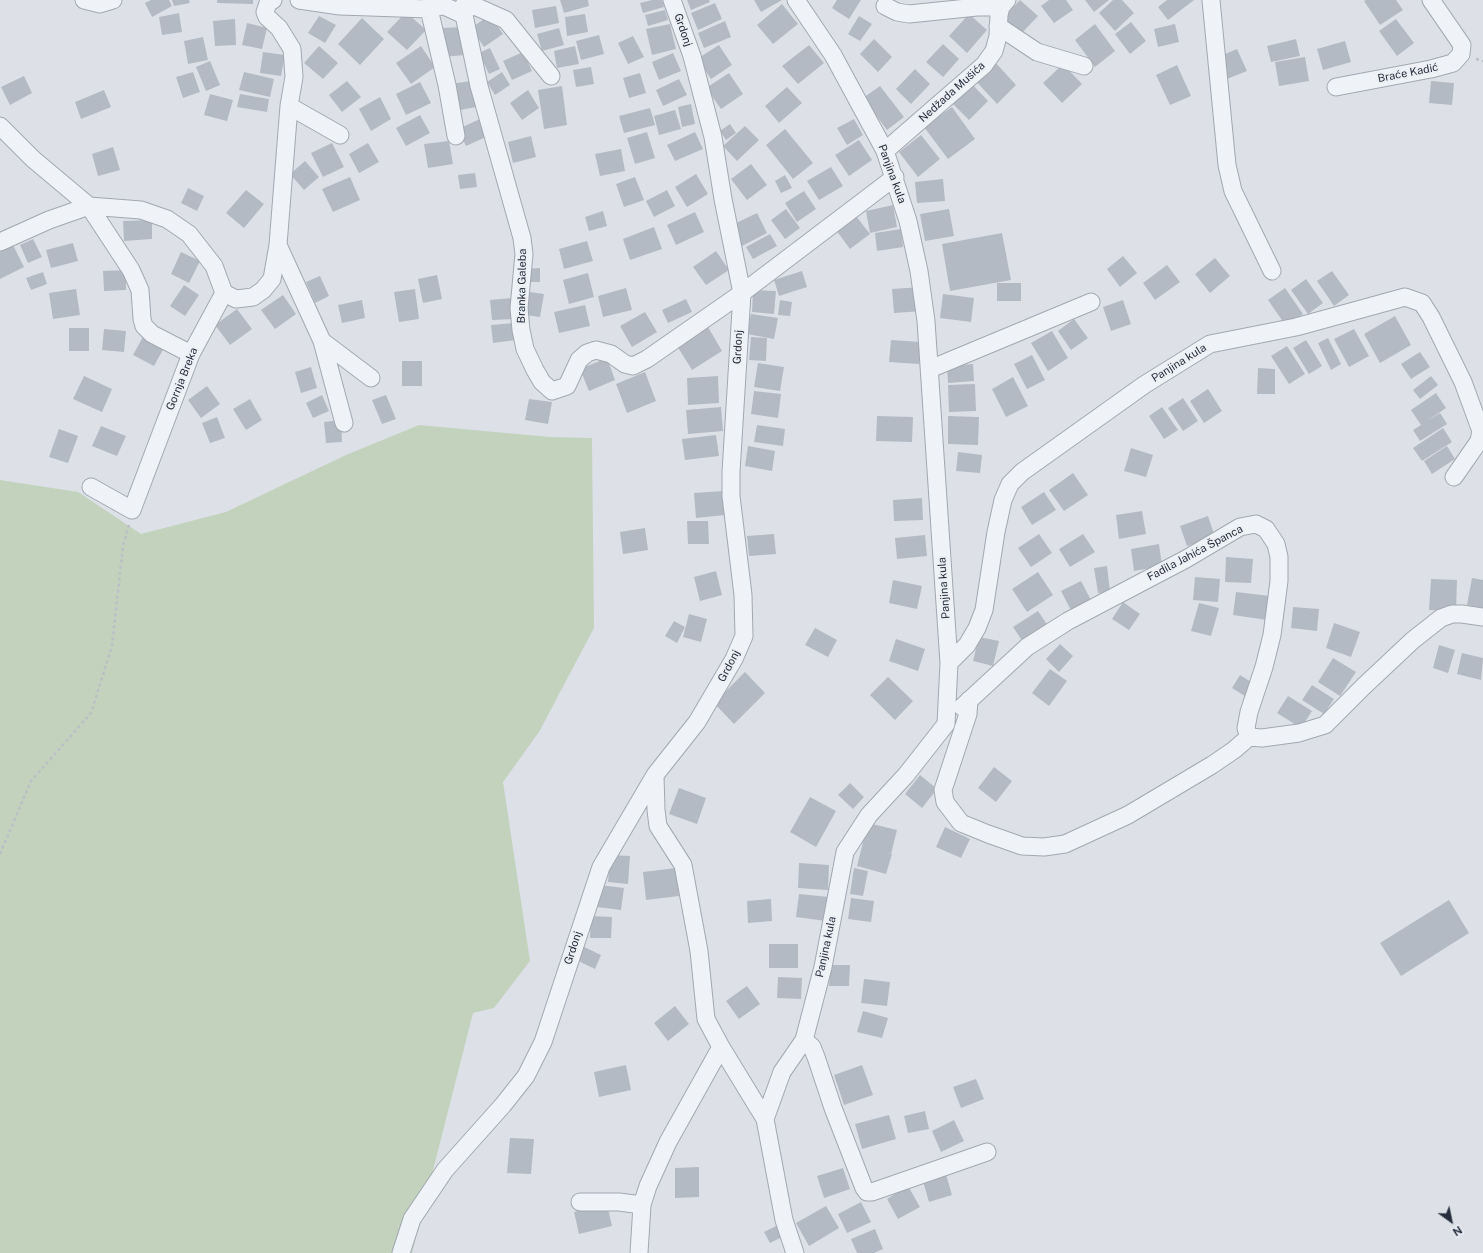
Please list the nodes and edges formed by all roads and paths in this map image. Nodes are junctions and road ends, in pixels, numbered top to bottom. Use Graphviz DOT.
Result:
graph roads {
  1 [pos="84,0"];
  2 [pos="112,0"];
  3 [pos="272,0"];
  4 [pos="299,0"];
  5 [pos="672,0"];
  6 [pos="796,0"];
  7 [pos="1211,0"];
  8 [pos="1431,0"];
  9 [pos="1004,4"];
  10 [pos="434,5"];
  11 [pos="885,6"];
  12 [pos="463,7"];
  13 [pos="998,26"];
  14 [pos="1084,66"];
  15 [pos="551,76"];
  16 [pos="1336,86"];
  17 [pos="289,106"];
  18 [pos="0,126"];
  19 [pos="340,135"];
  20 [pos="456,136"];
  21 [pos="885,151"];
  22 [pos="895,177"];
  23 [pos="90,206"];
  24 [pos="0,242"];
  25 [pos="278,245"];
  26 [pos="1272,271"];
  27 [pos="224,293"];
  28 [pos="742,293"];
  29 [pos="1091,302"];
  30 [pos="322,341"];
  31 [pos="190,354"];
  32 [pos="930,369"];
  33 [pos="371,378"];
  34 [pos="344,423"];
  35 [pos="1454,477"];
  36 [pos="91,487"];
  37 [pos="132,510"];
  38 [pos="1483,617"];
  39 [pos="949,663"];
  40 [pos="969,700"];
  41 [pos="946,724"];
  42 [pos="1249,737"];
  43 [pos="655,775"];
  44 [pos="0,854"];
  45 [pos="804,1040"];
  46 [pos="721,1047"];
  47 [pos="765,1119"];
  48 [pos="987,1152"];
  49 [pos="580,1202"];
  50 [pos="642,1205"];
  51 [pos="400,1253"];
  52 [pos="638,1253"];
  53 [pos="795,1253"];
  1 -- 2 [label="street"];
  3 -- 17 [label="street"];
  4 -- 10 [label="street"];
  5 -- 28 [label="street, Grdonj"];
  6 -- 21 [label="street, Panjina kula"];
  7 -- 26 [label="street"];
  8 -- 16 [label="street, Braće Kadić"];
  9 -- 11 [label="street"];
  9 -- 13 [label="street, Nedžada Mušića"];
  10 -- 12 [label="street"];
  10 -- 20 [label="street"];
  12 -- 15 [label="street"];
  12 -- 28 [label="street, Branka Galeba"];
  13 -- 14 [label="street"];
  13 -- 21 [label="street, Nedžada Mušića"];
  17 -- 19 [label="street"];
  17 -- 25 [label="street"];
  18 -- 23 [label="street"];
  21 -- 22 [label="street, Panjina kula"];
  22 -- 28 [label="street"];
  22 -- 32 [label="street, Panjina kula"];
  23 -- 24 [label="street"];
  23 -- 27 [label="street"];
  23 -- 31 [label="street"];
  25 -- 27 [label="street"];
  25 -- 30 [label="street"];
  27 -- 31 [label="street, Gornja Breka"];
  28 -- 43 [label="street, Grdonj"];
  29 -- 32 [label="street"];
  30 -- 33 [label="street"];
  30 -- 34 [label="street"];
  31 -- 37 [label="street, Gornja Breka"];
  32 -- 39 [label="street, Panjina kula"];
  35 -- 39 [label="street, Panjina kula"];
  36 -- 37 [label="street"];
  37 -- 44 [label="path"];
  38 -- 42 [label="street"];
  39 -- 41 [label="street, Panjina kula"];
  40 -- 41 [label="street, Fadila Jahića Španca"];
  40 -- 42 [label="street"];
  40 -- 42 [label="street, Fadila Jahića Španca"];
  41 -- 45 [label="street, Panjina kula"];
  43 -- 46 [label="street"];
  43 -- 51 [label="street, Grdonj"];
  45 -- 47 [label="street, Panjina kula"];
  45 -- 48 [label="street"];
  46 -- 47 [label="street"];
  46 -- 50 [label="street"];
  47 -- 53 [label="street"];
  49 -- 50 [label="street"];
  50 -- 52 [label="street"];
}
